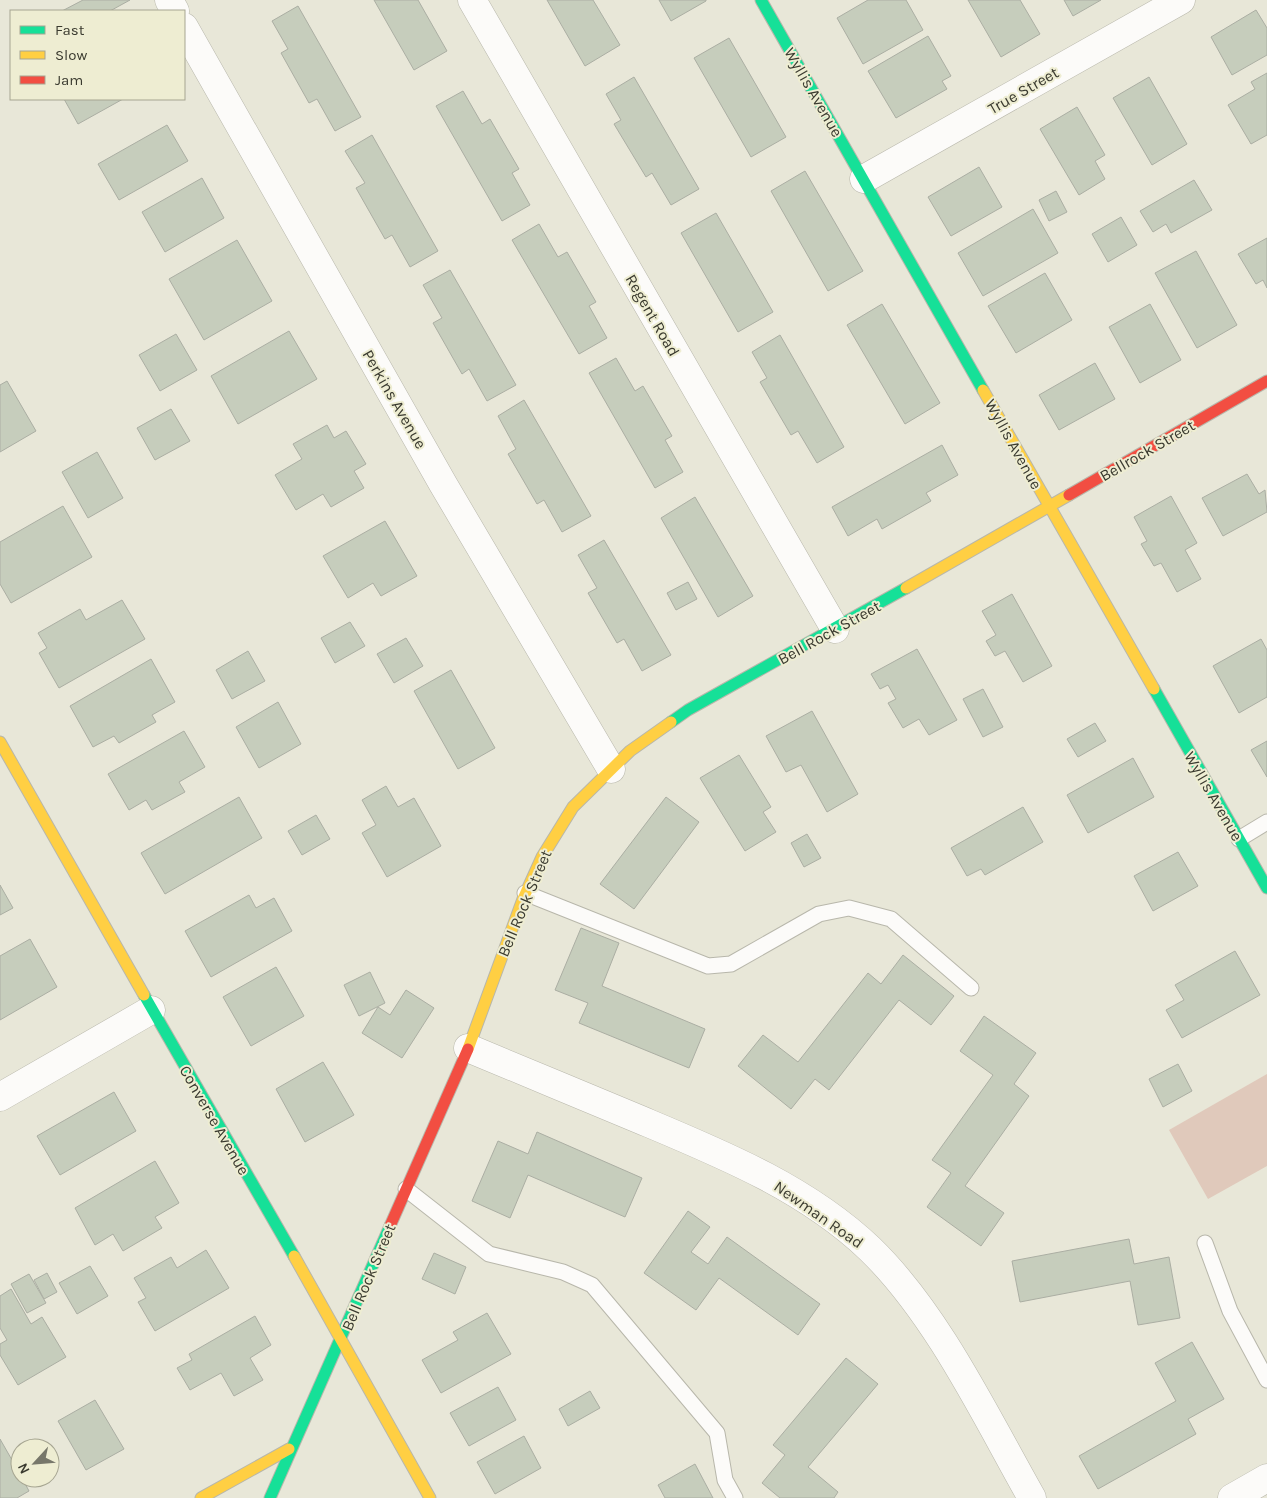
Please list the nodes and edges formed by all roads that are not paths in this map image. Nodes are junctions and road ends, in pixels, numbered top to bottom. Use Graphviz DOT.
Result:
graph roads {
  1 [pos="472,0"];
  2 [pos="762,0"];
  3 [pos="1181,0"];
  4 [pos="185,29"];
  5 [pos="864,180"];
  6 [pos="1267,381"];
  7 [pos="1049,507"];
  8 [pos="1026,520"];
  9 [pos="835,629"];
  10 [pos="0,742"];
  11 [pos="611,769"];
  12 [pos="1267,822"];
  13 [pos="1239,838"];
  14 [pos="1267,888"];
  15 [pos="525,893"];
  16 [pos="970,988"];
  17 [pos="151,1010"];
  18 [pos="468,1048"];
  19 [pos="0,1097"];
  20 [pos="406,1189"];
  21 [pos="1205,1243"];
  22 [pos="342,1338"];
  23 [pos="1267,1380"];
  24 [pos="289,1449"];
  25 [pos="1267,1478"];
  26 [pos="201,1498"];
  27 [pos="270,1498"];
  28 [pos="430,1498"];
  29 [pos="735,1498"];
  30 [pos="1032,1498"];
  31 [pos="1232,1498"];
  1 -- 9 [label="street, Regent Road"];
  2 -- 5 [label="street, Wyllis Avenue"];
  3 -- 5 [label="street, True Street"];
  4 -- 11 [label="street, Perkins Avenue"];
  5 -- 7 [label="street, Wyllis Avenue"];
  6 -- 7 [label="street, Bellrock Street"];
  7 -- 8 [label="street, Bellrock Street"];
  7 -- 13 [label="street, Wyllis Avenue"];
  8 -- 9 [label="street, Bell Rock Street"];
  9 -- 11 [label="street, Bell Rock Street"];
  10 -- 17 [label="street, Converse Avenue"];
  11 -- 15 [label="street, Bell Rock Street"];
  12 -- 13 [label="lane"];
  13 -- 14 [label="street, Wyllis Avenue"];
  15 -- 16 [label="lane"];
  15 -- 18 [label="street, Bell Rock Street"];
  17 -- 19 [label="street"];
  17 -- 22 [label="street, Converse Avenue"];
  18 -- 20 [label="street, Bell Rock Street"];
  18 -- 30 [label="street, Newman Road"];
  20 -- 22 [label="street, Bell Rock Street"];
  20 -- 29 [label="lane"];
  21 -- 23 [label="lane"];
  22 -- 24 [label="street, Bell Rock Street"];
  22 -- 28 [label="street, Converse Avenue"];
  24 -- 26 [label="street"];
  24 -- 27 [label="street, Bell Rock Street"];
  25 -- 31 [label="street"];
}
